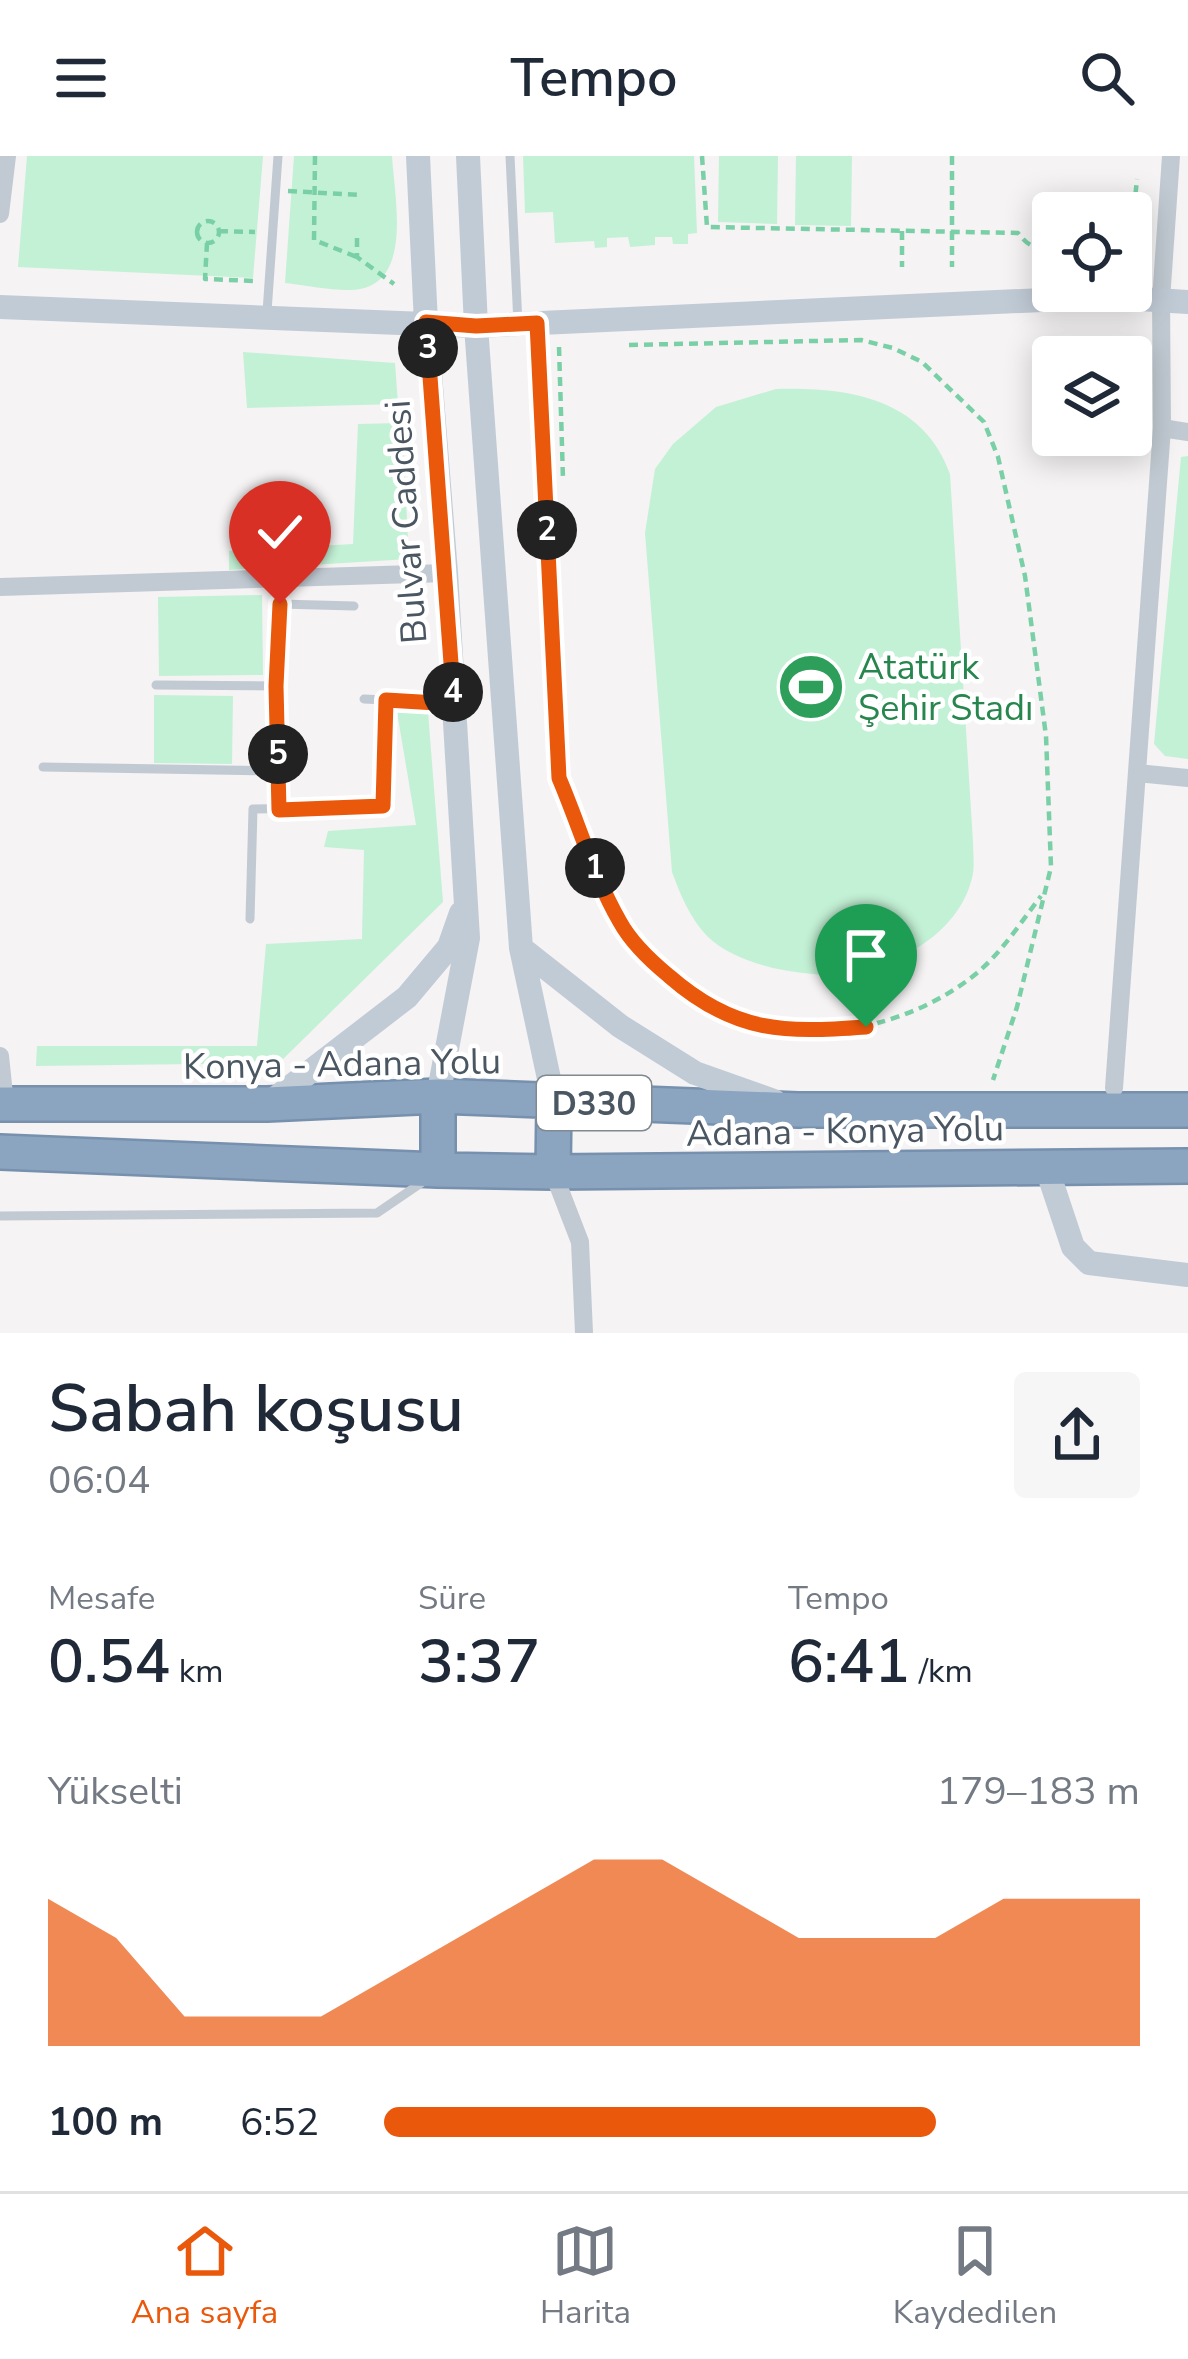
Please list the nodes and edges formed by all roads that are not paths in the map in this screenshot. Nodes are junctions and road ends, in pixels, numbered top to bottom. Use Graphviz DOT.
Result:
graph roads {
  1 [pos="7,156"];
  2 [pos="278,156"];
  3 [pos="418,156"];
  4 [pos="468,156"];
  5 [pos="510,156"];
  6 [pos="1171,156"];
  7 [pos="0,214"];
  8 [pos="1161,300"];
  9 [pos="1188,302"];
  10 [pos="0,307"];
  11 [pos="266,318"];
  12 [pos="426,322"];
  13 [pos="528,323"];
  14 [pos="476,326"];
  15 [pos="1162,428"];
  16 [pos="1188,432"];
  17 [pos="446,572"];
  18 [pos="0,587"];
  19 [pos="354,606"];
  20 [pos="156,685"];
  21 [pos="276,686"];
  22 [pos="364,699"];
  23 [pos="386,700"];
  24 [pos="454,704"];
  25 [pos="43,766"];
  26 [pos="278,771"];
  27 [pos="1137,772"];
  28 [pos="559,778"];
  29 [pos="1188,778"];
  30 [pos="279,810"];
  31 [pos="466,899"];
  32 [pos="250,919"];
  33 [pos="521,948"];
  34 [pos="0,1056"];
  35 [pos="1114,1088"];
  36 [pos="438,1096"];
  37 [pos="554,1102"];
  38 [pos="3,1104"];
  39 [pos="267,1104"];
  40 [pos="799,1110"];
  41 [pos="1188,1110"];
  42 [pos="0,1152"];
  43 [pos="1046,1166"];
  44 [pos="1188,1166"];
  45 [pos="438,1170"];
  46 [pos="553,1172"];
  47 [pos="0,1216"];
  48 [pos="1188,1275"];
  49 [pos="584,1333"];
  1 -- 7 [label="street"];
  2 -- 11 [label="lane"];
  3 -- 12 [label="main road, Bulvar Caddesi"];
  4 -- 14 [label="main road"];
  5 -- 13 [label="lane"];
  6 -- 8 [label="street"];
  8 -- 9 [label="main road"];
  8 -- 13 [label="main road"];
  8 -- 15 [label="street"];
  10 -- 11 [label="main road"];
  11 -- 12 [label="main road"];
  12 -- 14 [label="main road"];
  12 -- 17 [label="main road, Bulvar Caddesi"];
  13 -- 14 [label="main road"];
  13 -- 28 [label="lane"];
  14 -- 33 [label="main road"];
  15 -- 16 [label="street"];
  15 -- 27 [label="street"];
  17 -- 18 [label="street"];
  17 -- 24 [label="main road, Bulvar Caddesi"];
  19 -- 21 [label="lane"];
  20 -- 21 [label="lane"];
  21 -- 26 [label="lane"];
  22 -- 23 [label="lane"];
  23 -- 24 [label="lane"];
  23 -- 30 [label="lane"];
  24 -- 31 [label="main road, Bulvar Caddesi"];
  25 -- 26 [label="lane"];
  26 -- 30 [label="lane"];
  27 -- 29 [label="street"];
  27 -- 35 [label="street"];
  30 -- 32 [label="lane"];
  31 -- 36 [label="main road, Bulvar Caddesi"];
  31 -- 39 [label="main road"];
  33 -- 37 [label="main road"];
  33 -- 40 [label="main road"];
  34 -- 38 [label="street"];
  36 -- 37 [label="highway, Konya - Adana Yolu / D330"];
  36 -- 39 [label="highway, Konya - Adana Yolu / D330"];
  36 -- 45 [label="highway"];
  37 -- 40 [label="highway, Konya - Adana Yolu / D330"];
  37 -- 46 [label="highway"];
  38 -- 39 [label="highway, Konya - Adana Yolu / D330"];
  40 -- 41 [label="highway, Konya - Adana Yolu / D330"];
  42 -- 45 [label="highway, Adana - Konya Yolu / D330"];
  43 -- 44 [label="highway, Adana - Konya Yolu / D330"];
  43 -- 46 [label="highway, Adana - Konya Yolu / D330"];
  43 -- 48 [label="main road"];
  45 -- 46 [label="highway, Adana - Konya Yolu / D330"];
  45 -- 47 [label="lane"];
  46 -- 49 [label="street"];
}
